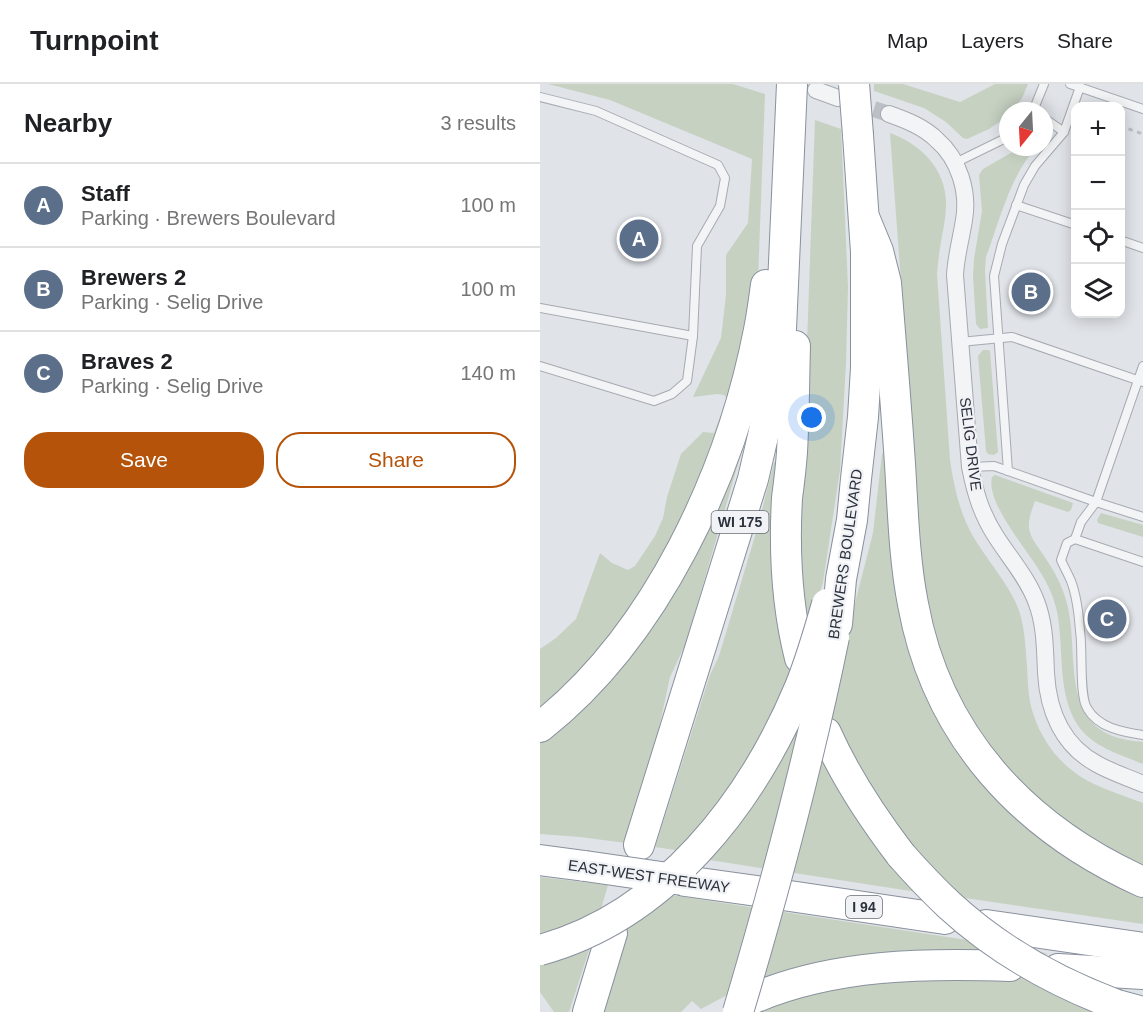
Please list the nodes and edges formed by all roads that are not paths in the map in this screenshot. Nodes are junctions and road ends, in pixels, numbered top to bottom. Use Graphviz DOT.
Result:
graph roads {
  1 [pos="1044,84"];
  2 [pos="1070,84"];
  3 [pos="804,87"];
  4 [pos="1080,87"];
  5 [pos="846,91"];
  6 [pos="540,97"];
  7 [pos="1037,102"];
  8 [pos="1143,109"];
  9 [pos="888,114"];
  10 [pos="1053,124"];
  11 [pos="1064,132"];
  12 [pos="999,141"];
  13 [pos="955,163"];
  14 [pos="788,188"];
  15 [pos="1016,205"];
  16 [pos="864,217"];
  17 [pos="1071,223"];
  18 [pos="1125,242"];
  19 [pos="1143,248"];
  20 [pos="540,308"];
  21 [pos="693,336"];
  22 [pos="998,338"];
  23 [pos="960,342"];
  24 [pos="540,366"];
  25 [pos="1143,366"];
  26 [pos="1140,382"];
  27 [pos="970,467"];
  28 [pos="1008,471"];
  29 [pos="1095,502"];
  30 [pos="1143,517"];
  31 [pos="1075,539"];
  32 [pos="1143,562"];
  33 [pos="835,602"];
  34 [pos="800,658"];
  35 [pos="540,727"];
  36 [pos="826,734"];
  37 [pos="1143,735"];
  38 [pos="1143,783"];
  39 [pos="639,845"];
  40 [pos="540,860"];
  41 [pos="1143,882"];
  42 [pos="945,919"];
  43 [pos="986,925"];
  44 [pos="612,933"];
  45 [pos="1143,948"];
  46 [pos="540,950"];
  47 [pos="1010,966"];
  48 [pos="1059,969"];
  49 [pos="1143,974"];
  50 [pos="746,1005"];
  51 [pos="1130,1009"];
  52 [pos="588,1012"];
  1 -- 7 [label="lane"];
  2 -- 4 [label="lane"];
  3 -- 5 [label="street"];
  3 -- 14 [label="highway, WI 175"];
  4 -- 8 [label="lane"];
  4 -- 11 [label="lane"];
  5 -- 16 [label="highway, BREWERS BOULEVARD, bridge"];
  6 -- 21 [label="lane"];
  9 -- 13 [label="street, SELIG DRIVE"];
  10 -- 11 [label="lane"];
  11 -- 15 [label="lane"];
  12 -- 13 [label="lane"];
  13 -- 23 [label="street, SELIG DRIVE"];
  14 -- 34 [label="highway"];
  14 -- 35 [label="highway"];
  14 -- 39 [label="highway, WI 175"];
  15 -- 17 [label="lane"];
  15 -- 22 [label="lane"];
  16 -- 33 [label="highway, BREWERS BOULEVARD"];
  16 -- 41 [label="highway"];
  18 -- 19 [label="lane"];
  20 -- 21 [label="lane"];
  21 -- 24 [label="lane"];
  22 -- 23 [label="lane"];
  22 -- 26 [label="lane"];
  22 -- 28 [label="lane"];
  23 -- 27 [label="street, SELIG DRIVE"];
  25 -- 26 [label="lane"];
  26 -- 29 [label="lane"];
  27 -- 28 [label="lane"];
  27 -- 38 [label="street, SELIG DRIVE"];
  28 -- 29 [label="lane"];
  29 -- 30 [label="lane"];
  29 -- 31 [label="lane"];
  31 -- 32 [label="lane"];
  31 -- 37 [label="lane"];
  33 -- 46 [label="highway, bridge"];
  33 -- 50 [label="highway, BREWERS BOULEVARD, bridge"];
  36 -- 51 [label="highway, bridge"];
  40 -- 42 [label="highway, EAST-WEST FREEWAY / I 94, bridge"];
  43 -- 45 [label="highway"];
  44 -- 52 [label="highway"];
  47 -- 50 [label="highway"];
  48 -- 49 [label="highway"];
}
